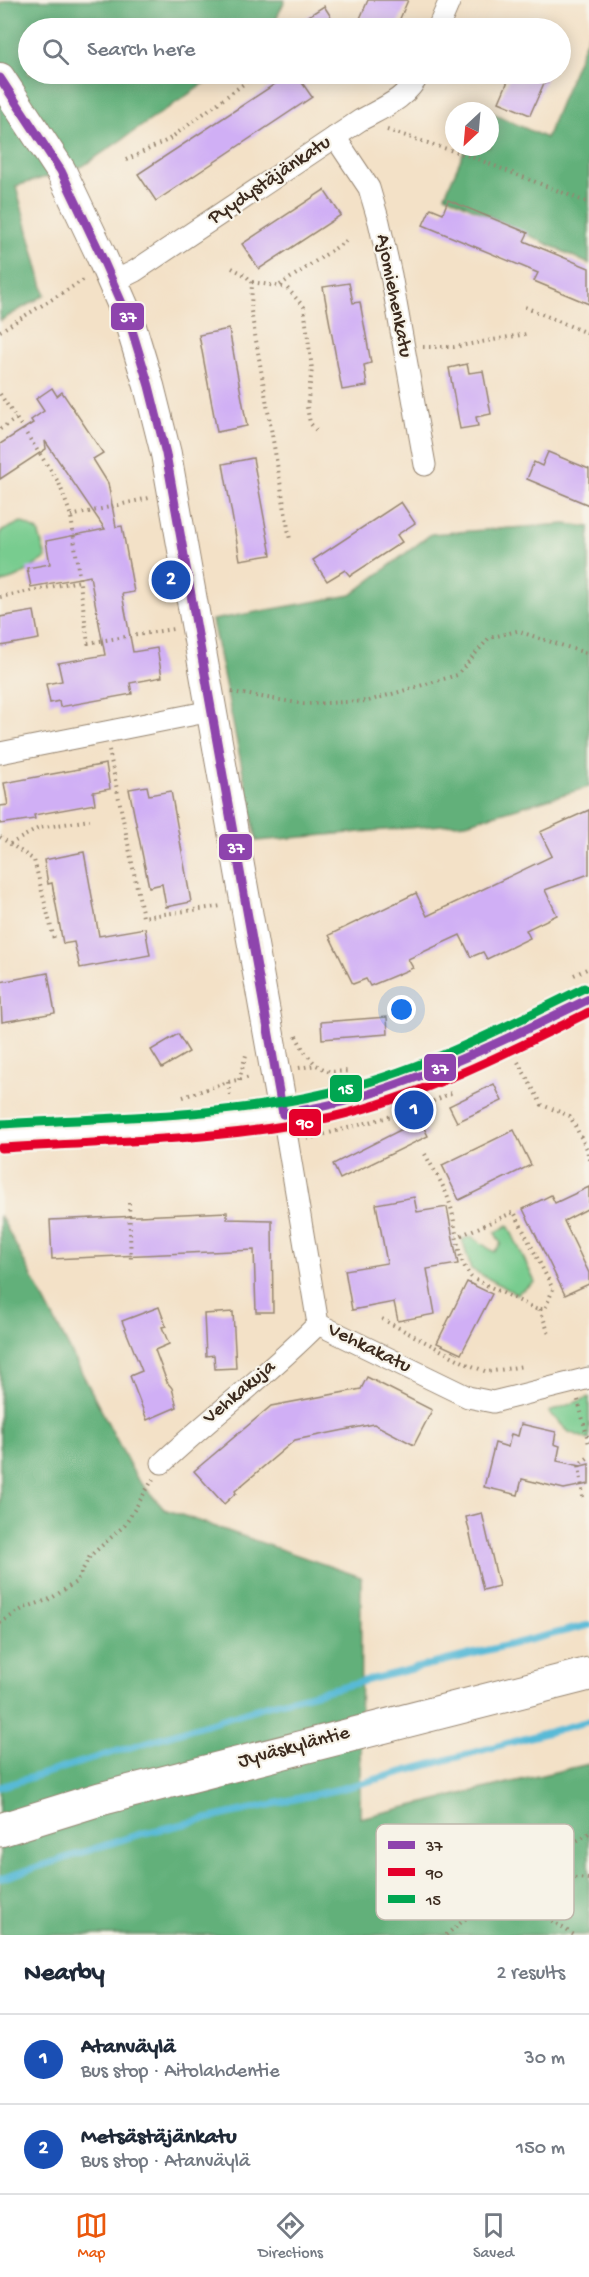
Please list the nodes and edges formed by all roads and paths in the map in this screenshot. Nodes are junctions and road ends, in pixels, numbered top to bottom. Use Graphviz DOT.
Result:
graph roads {
  1 [pos="450,0"];
  2 [pos="442,18"];
  3 [pos="0,78"];
  4 [pos="244,84"];
  5 [pos="412,84"];
  6 [pos="359,122"];
  7 [pos="335,137"];
  8 [pos="126,160"];
  9 [pos="589,203"];
  10 [pos="349,239"];
  11 [pos="232,268"];
  12 [pos="102,279"];
  13 [pos="252,282"];
  14 [pos="279,286"];
  15 [pos="525,307"];
  16 [pos="0,331"];
  17 [pos="526,334"];
  18 [pos="589,334"];
  19 [pos="404,347"];
  20 [pos="0,394"];
  21 [pos="16,419"];
  22 [pos="0,429"];
  23 [pos="316,430"];
  24 [pos="425,465"];
  25 [pos="156,496"];
  26 [pos="71,516"];
  27 [pos="290,540"];
  28 [pos="80,581"];
  29 [pos="0,597"];
  30 [pos="180,628"];
  31 [pos="589,654"];
  32 [pos="221,701"];
  33 [pos="105,732"];
  34 [pos="0,753"];
  35 [pos="90,820"];
  36 [pos="0,837"];
  37 [pos="9,844"];
  38 [pos="228,905"];
  39 [pos="54,939"];
  40 [pos="589,968"];
  41 [pos="580,988"];
  42 [pos="246,1045"];
  43 [pos="515,1055"];
  44 [pos="358,1069"];
  45 [pos="277,1072"];
  46 [pos="238,1080"];
  47 [pos="228,1082"];
  48 [pos="283,1114"];
  49 [pos="0,1136"];
  50 [pos="425,1154"];
  51 [pos="589,1160"];
  52 [pos="129,1203"];
  53 [pos="457,1238"];
  54 [pos="131,1262"];
  55 [pos="540,1309"];
  56 [pos="382,1319"];
  57 [pos="318,1324"];
  58 [pos="550,1337"];
  59 [pos="524,1366"];
  60 [pos="581,1380"];
  61 [pos="589,1444"];
  62 [pos="589,1457"];
  63 [pos="162,1463"];
  64 [pos="584,1497"];
  65 [pos="0,1623"];
  66 [pos="589,1674"];
  67 [pos="0,1830"];
  68 [pos="589,1833"];
  69 [pos="574,1843"];
  70 [pos="574,1878"];
  71 [pos="589,1879"];
  72 [pos="464,1920"];
  73 [pos="550,1920"];
  74 [pos="446,1935"];
  75 [pos="574,1935"];
  1 -- 2 [label="street"];
  3 -- 12 [label="street"];
  4 -- 8 [label="path"];
  5 -- 6 [label="street, Pyydystäjänkatu"];
  6 -- 7 [label="street, Pyydystäjänkatu"];
  6 -- 9 [label="path"];
  7 -- 12 [label="street, Pyydystäjänkatu"];
  7 -- 19 [label="street, Ajomiehenkatu"];
  10 -- 14 [label="path"];
  11 -- 13 [label="path"];
  12 -- 16 [label="path"];
  12 -- 32 [label="street"];
  13 -- 14 [label="path"];
  13 -- 27 [label="path"];
  14 -- 23 [label="path"];
  15 -- 18 [label="path"];
  17 -- 19 [label="path"];
  19 -- 24 [label="street, Ajomiehenkatu"];
  20 -- 21 [label="path"];
  21 -- 22 [label="path"];
  21 -- 26 [label="path"];
  25 -- 26 [label="path"];
  26 -- 28 [label="path"];
  28 -- 29 [label="path"];
  28 -- 30 [label="path"];
  31 -- 32 [label="path"];
  32 -- 33 [label="street"];
  32 -- 45 [label="street"];
  33 -- 34 [label="street"];
  33 -- 38 [label="path"];
  35 -- 37 [label="path"];
  36 -- 37 [label="path"];
  37 -- 39 [label="path"];
  40 -- 41 [label="path"];
  41 -- 48 [label="street"];
  42 -- 46 [label="path"];
  43 -- 51 [label="path"];
  44 -- 45 [label="path"];
  45 -- 46 [label="path"];
  45 -- 48 [label="street"];
  46 -- 47 [label="path"];
  48 -- 49 [label="street"];
  48 -- 57 [label="street, Vehkakatu"];
  50 -- 53 [label="path"];
  52 -- 54 [label="path"];
  53 -- 55 [label="path"];
  53 -- 55 [label="path"];
  55 -- 58 [label="path"];
  56 -- 59 [label="path"];
  57 -- 60 [label="street, Vehkakatu"];
  57 -- 63 [label="street, Vehkakuja"];
  60 -- 61 [label="path"];
  62 -- 64 [label="path"];
  63 -- 65 [label="path"];
  66 -- 67 [label="highway, Jyväskyläntie"];
  68 -- 69 [label="path"];
  70 -- 71 [label="path"];
  72 -- 74 [label="path"];
  73 -- 75 [label="path"];
}
